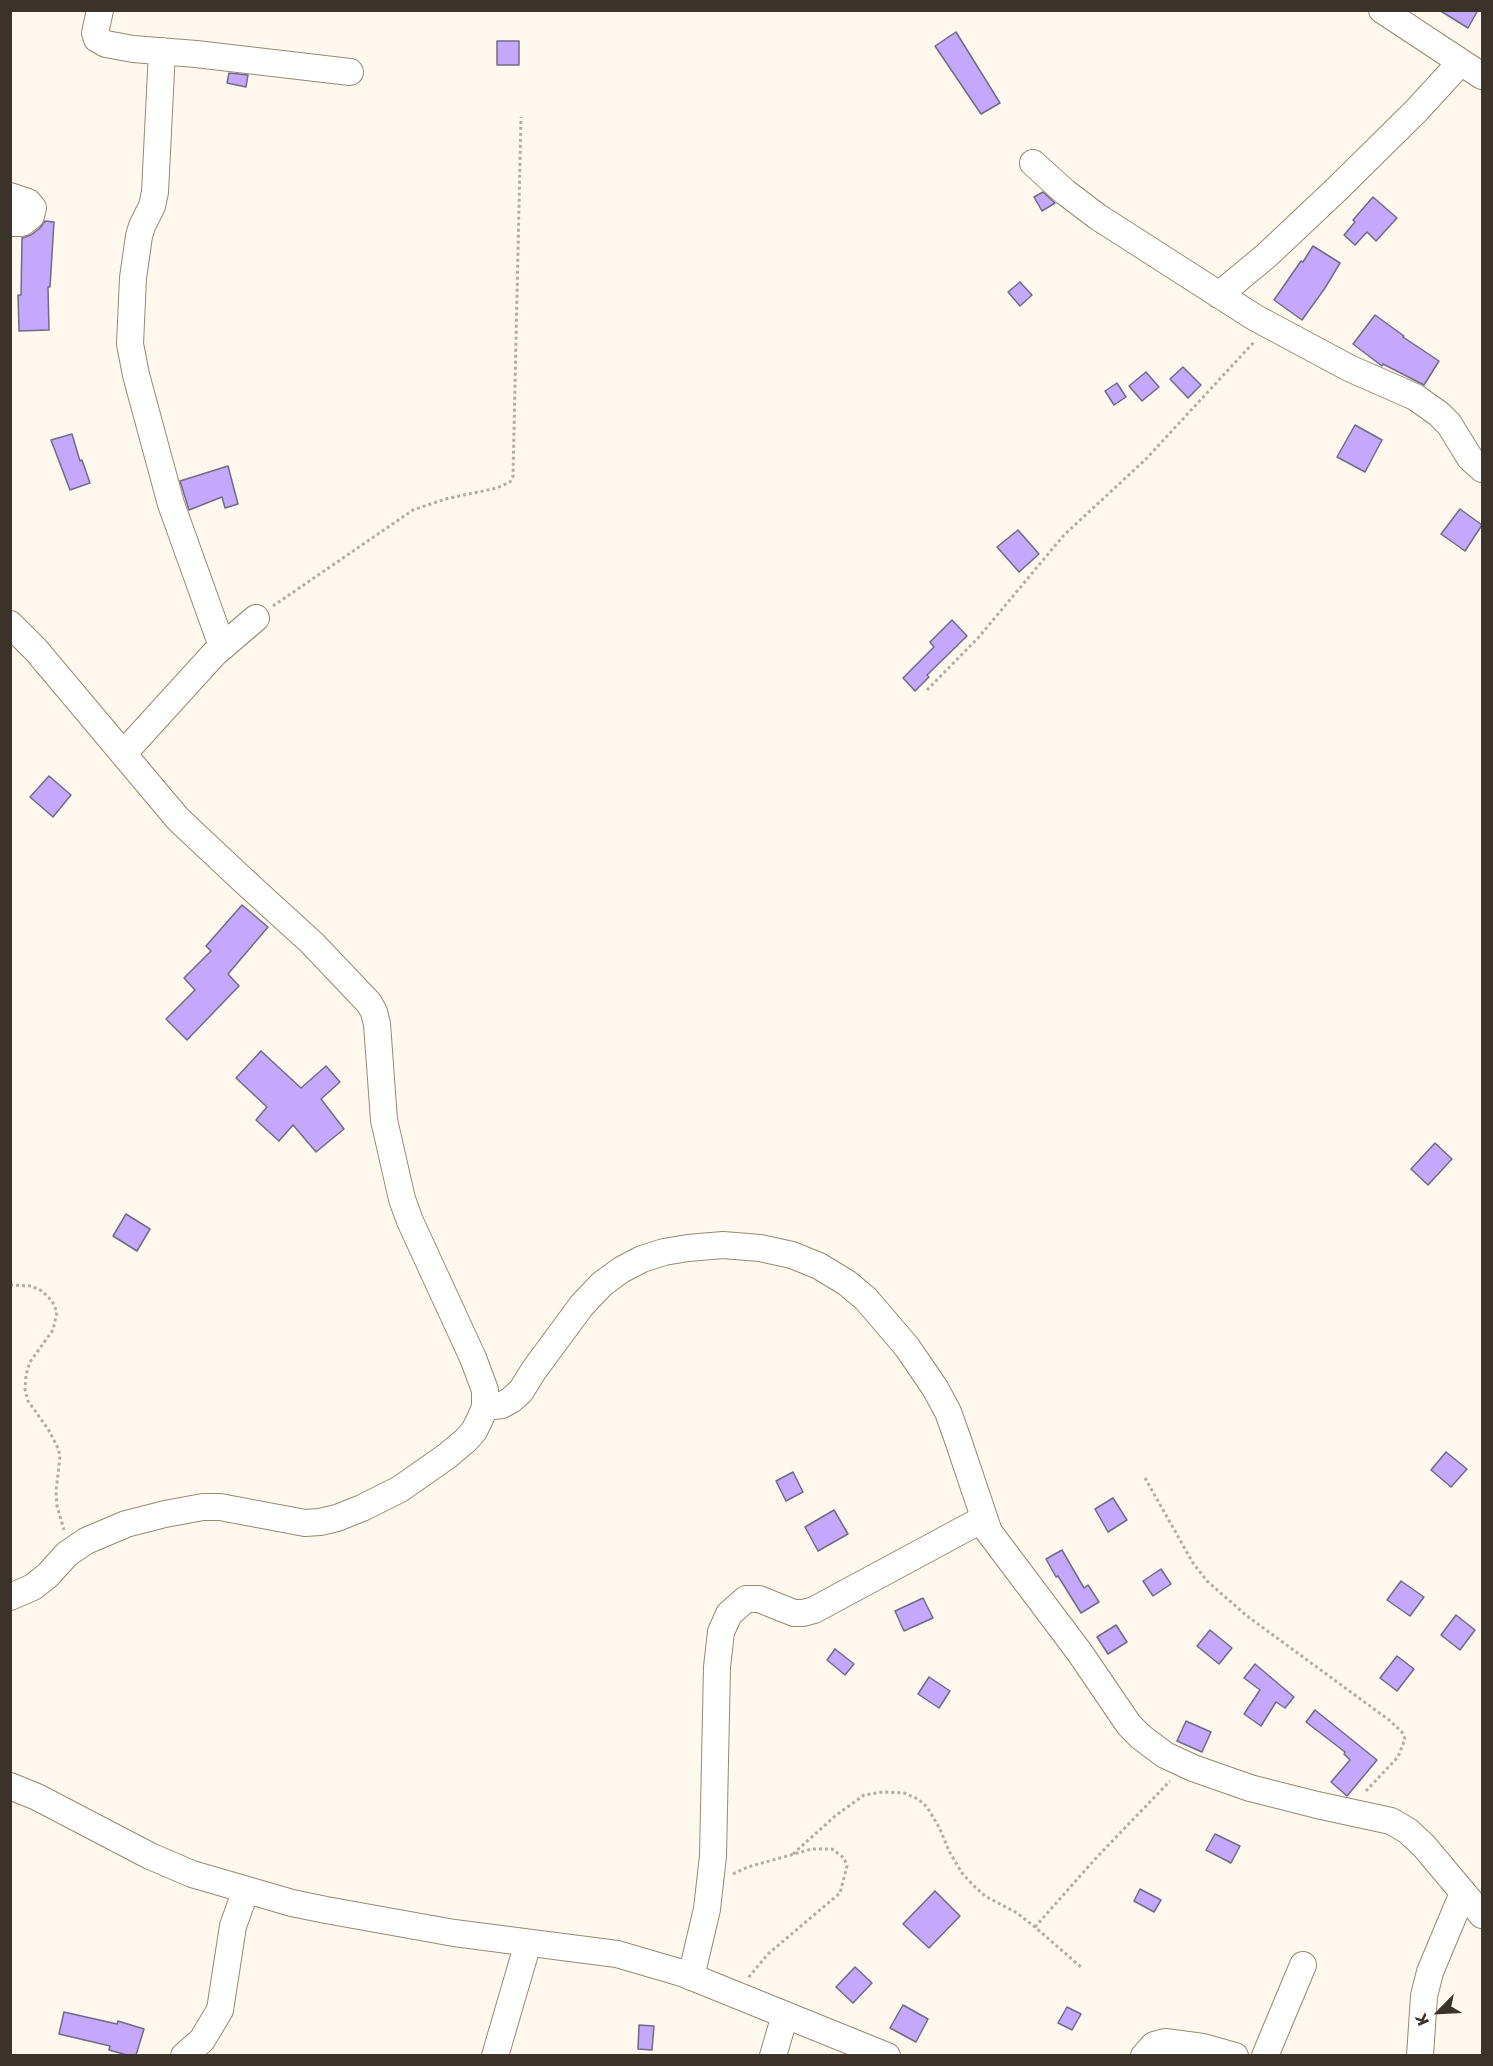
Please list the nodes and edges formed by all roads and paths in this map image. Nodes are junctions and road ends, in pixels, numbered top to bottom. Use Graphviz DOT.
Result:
graph roads {
  1 [pos="100,10"];
  2 [pos="1382,10"];
  3 [pos="162,51"];
  4 [pos="1460,63"];
  5 [pos="350,72"];
  6 [pos="1482,75"];
  7 [pos="521,117"];
  8 [pos="1033,163"];
  9 [pos="10,196"];
  10 [pos="10,223"];
  11 [pos="1219,295"];
  12 [pos="1270,325"];
  13 [pos="1482,469"];
  14 [pos="256,618"];
  15 [pos="10,624"];
  16 [pos="222,646"];
  17 [pos="927,690"];
  18 [pos="124,753"];
  19 [pos="10,1285"];
  20 [pos="484,1407"];
  21 [pos="1145,1478"];
  22 [pos="983,1519"];
  23 [pos="70,1552"];
  24 [pos="10,1597"];
  25 [pos="1186,1765"];
  26 [pos="10,1786"];
  27 [pos="1347,1811"];
  28 [pos="793,1854"];
  29 [pos="246,1890"];
  30 [pos="709,1890"];
  31 [pos="1463,1893"];
  32 [pos="1482,1915"];
  33 [pos="1035,1927"];
  34 [pos="528,1943"];
  35 [pos="1303,1965"];
  36 [pos="1082,1968"];
  37 [pos="691,1977"];
  38 [pos="739,1996"];
  39 [pos="785,2015"];
  40 [pos="184,2055"];
  41 [pos="495,2055"];
  42 [pos="773,2055"];
  43 [pos="887,2055"];
  44 [pos="1144,2055"];
  45 [pos="1235,2055"];
  46 [pos="1265,2055"];
  47 [pos="1420,2055"];
  1 -- 3 [label="street"];
  2 -- 4 [label="street"];
  3 -- 5 [label="street"];
  3 -- 16 [label="street"];
  4 -- 6 [label="street"];
  4 -- 11 [label="street"];
  7 -- 14 [label="path"];
  8 -- 11 [label="street"];
  9 -- 10 [label="street"];
  11 -- 12 [label="street"];
  12 -- 13 [label="street"];
  12 -- 17 [label="path"];
  14 -- 16 [label="street"];
  15 -- 18 [label="street"];
  16 -- 18 [label="street"];
  18 -- 20 [label="street"];
  19 -- 23 [label="path"];
  20 -- 22 [label="street"];
  20 -- 23 [label="street"];
  21 -- 27 [label="path"];
  22 -- 25 [label="street"];
  22 -- 30 [label="street"];
  23 -- 24 [label="street"];
  25 -- 27 [label="street"];
  25 -- 33 [label="path"];
  26 -- 29 [label="street"];
  27 -- 31 [label="street"];
  28 -- 30 [label="path"];
  28 -- 33 [label="path"];
  28 -- 38 [label="path"];
  29 -- 34 [label="street"];
  29 -- 40 [label="street"];
  30 -- 37 [label="street"];
  31 -- 32 [label="street"];
  31 -- 47 [label="street"];
  33 -- 36 [label="path"];
  34 -- 37 [label="street"];
  34 -- 41 [label="street"];
  35 -- 46 [label="street"];
  37 -- 38 [label="street"];
  38 -- 39 [label="street"];
  39 -- 42 [label="street"];
  39 -- 43 [label="street"];
  44 -- 45 [label="street"];
}
